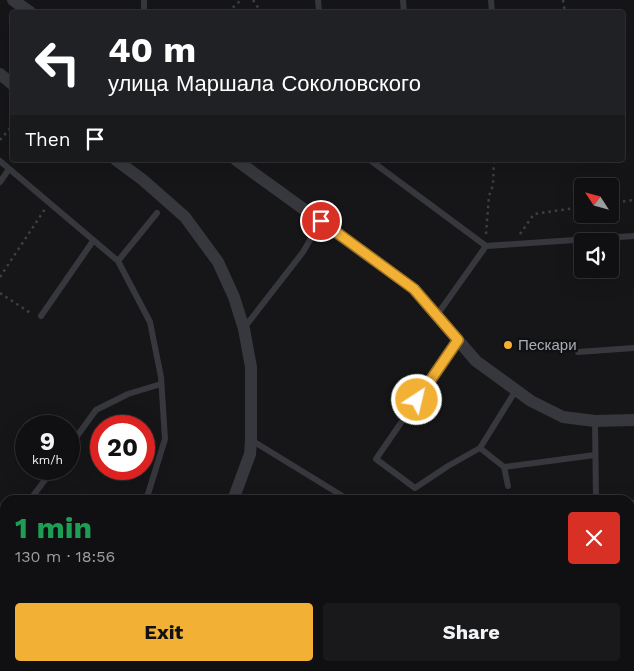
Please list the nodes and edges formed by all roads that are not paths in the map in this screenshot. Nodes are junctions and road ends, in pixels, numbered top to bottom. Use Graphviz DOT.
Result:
graph roads {
  1 [pos="13,0"];
  2 [pos="27,10"];
  3 [pos="0,74"];
  4 [pos="10,82"];
  5 [pos="0,161"];
  6 [pos="119,162"];
  7 [pos="239,162"];
  8 [pos="373,162"];
  9 [pos="9,169"];
  10 [pos="0,182"];
  11 [pos="157,213"];
  12 [pos="321,221"];
  13 [pos="634,236"];
  14 [pos="94,240"];
  15 [pos="486,246"];
  16 [pos="118,261"];
  17 [pos="437,315"];
  18 [pos="42,316"];
  19 [pos="244,329"];
  20 [pos="458,340"];
  21 [pos="634,348"];
  22 [pos="578,352"];
  23 [pos="161,384"];
  24 [pos="516,390"];
  25 [pos="634,420"];
  26 [pos="594,422"];
  27 [pos="80,432"];
  28 [pos="251,440"];
  29 [pos="480,448"];
  30 [pos="595,455"];
  31 [pos="504,467"];
  32 [pos="45,480"];
  33 [pos="508,486"];
  34 [pos="34,495"];
  35 [pos="147,495"];
  36 [pos="235,495"];
  37 [pos="341,495"];
  38 [pos="596,495"];
  1 -- 2 [label="street"];
  3 -- 4 [label="street"];
  5 -- 9 [label="lane"];
  6 -- 19 [label="street"];
  7 -- 12 [label="street"];
  8 -- 15 [label="lane"];
  9 -- 10 [label="lane"];
  9 -- 14 [label="lane"];
  11 -- 16 [label="lane"];
  12 -- 17 [label="street"];
  12 -- 19 [label="lane"];
  13 -- 15 [label="lane"];
  14 -- 16 [label="lane"];
  14 -- 18 [label="lane"];
  15 -- 17 [label="lane"];
  16 -- 23 [label="lane"];
  17 -- 20 [label="street"];
  19 -- 28 [label="street"];
  20 -- 24 [label="street"];
  20 -- 29 [label="lane"];
  21 -- 22 [label="lane"];
  23 -- 27 [label="lane"];
  23 -- 35 [label="lane"];
  24 -- 26 [label="street"];
  24 -- 29 [label="lane"];
  25 -- 26 [label="street"];
  26 -- 30 [label="lane"];
  28 -- 36 [label="street"];
  28 -- 37 [label="lane"];
  29 -- 31 [label="lane"];
  30 -- 31 [label="lane"];
  30 -- 38 [label="lane"];
  31 -- 33 [label="lane"];
  32 -- 34 [label="lane"];
}
